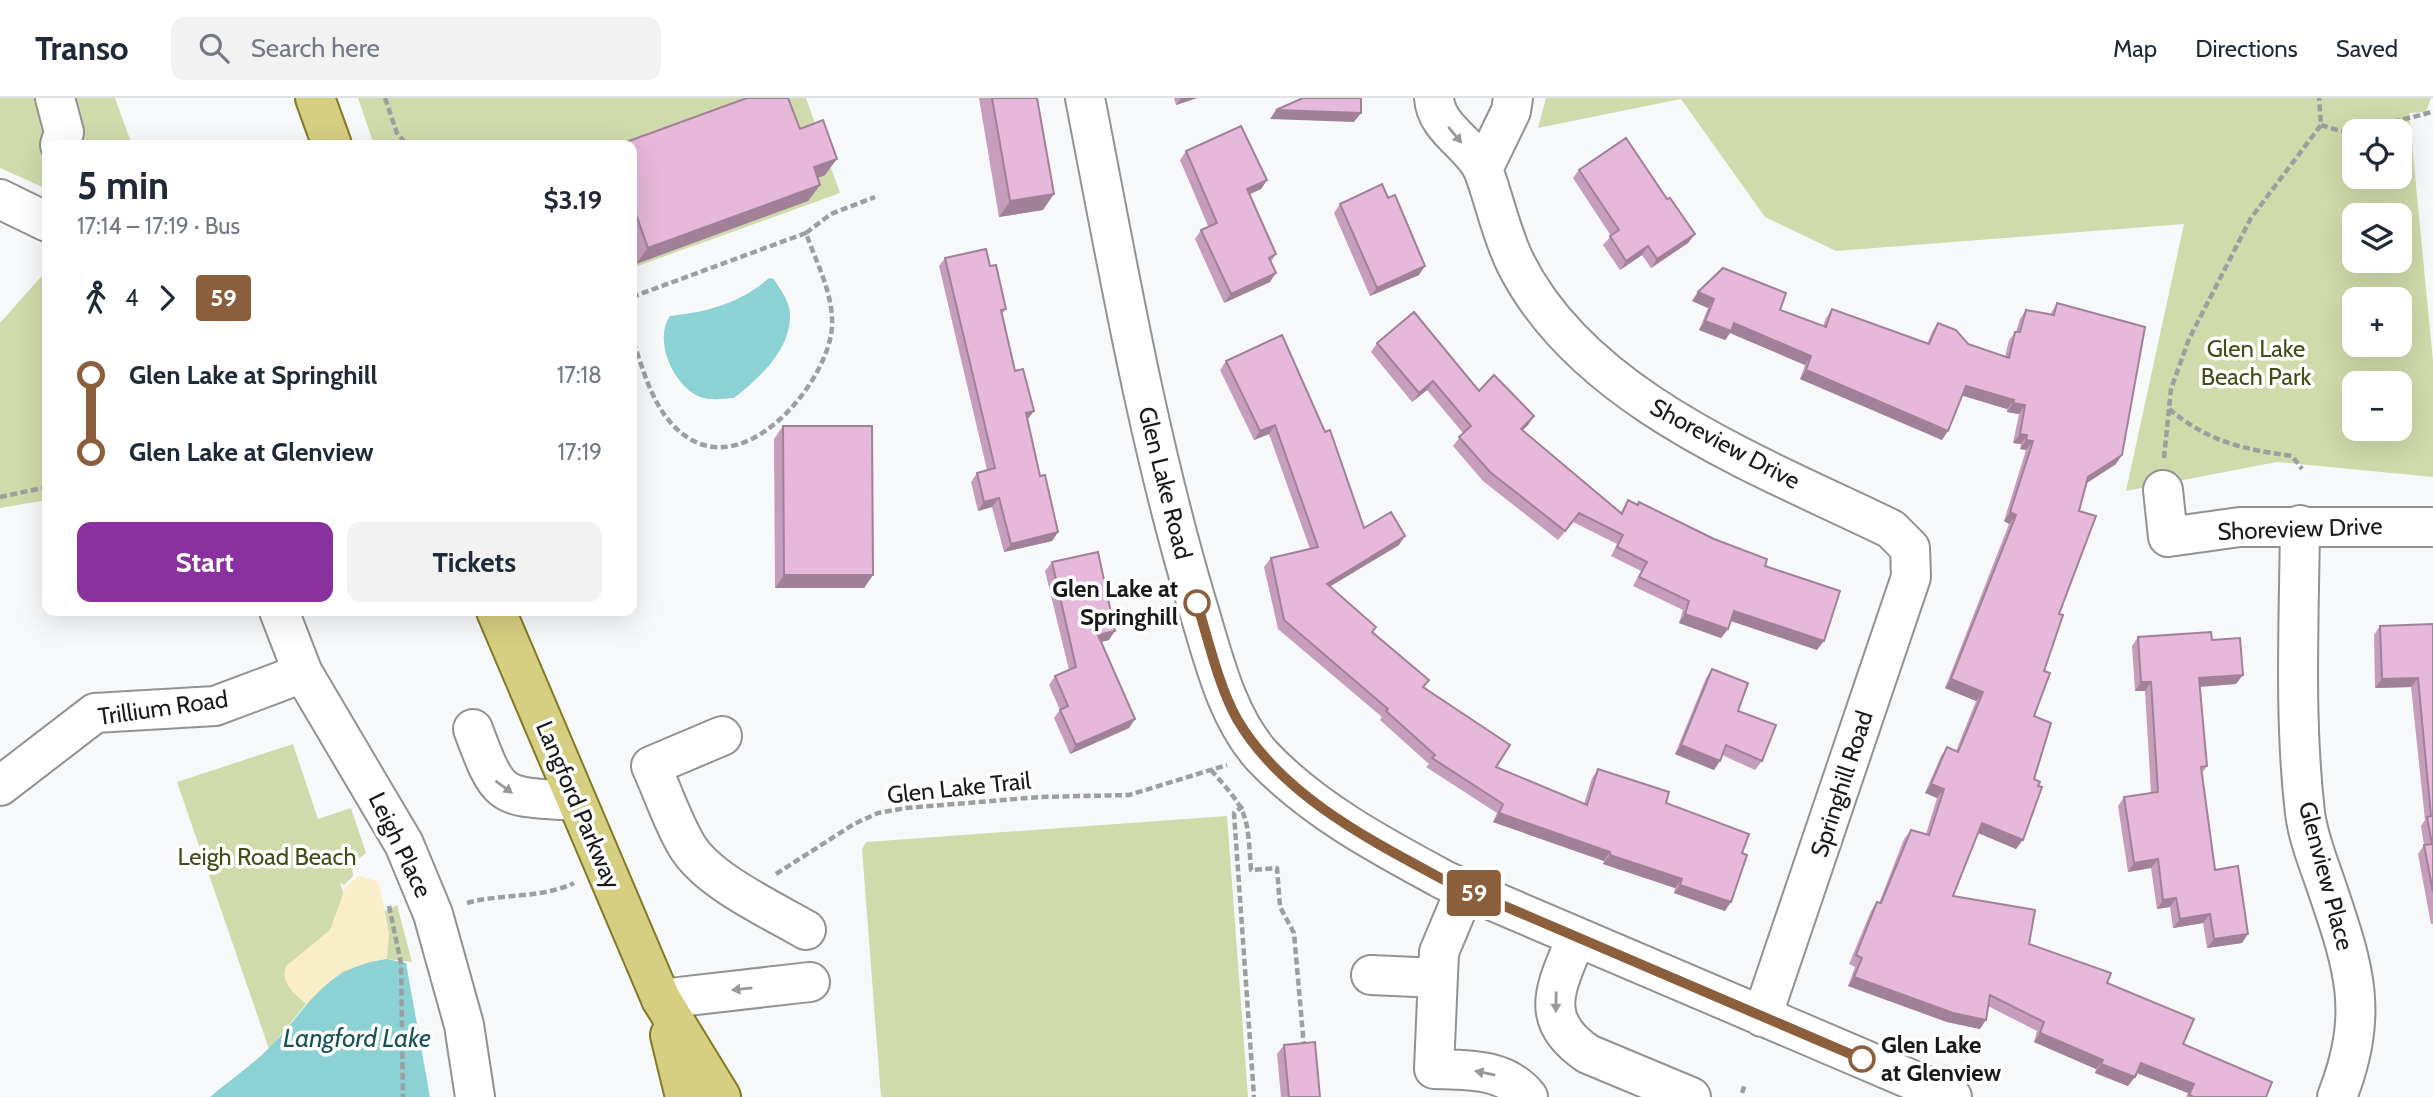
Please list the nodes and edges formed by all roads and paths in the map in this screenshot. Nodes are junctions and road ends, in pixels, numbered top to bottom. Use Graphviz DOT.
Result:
graph roads {
  1 [pos="55,98"];
  2 [pos="315,98"];
  3 [pos="385,98"];
  4 [pos="1085,98"];
  5 [pos="1434,98"];
  6 [pos="1513,98"];
  7 [pos="2319,98"];
  8 [pos="2433,111"];
  9 [pos="2321,125"];
  10 [pos="62,140"];
  11 [pos="330,140"];
  12 [pos="403,140"];
  13 [pos="1483,169"];
  14 [pos="874,197"];
  15 [pos="0,199"];
  16 [pos="42,210"];
  17 [pos="806,233"];
  18 [pos="637,296"];
  19 [pos="637,352"];
  20 [pos="2169,409"];
  21 [pos="2302,469"];
  22 [pos="42,488"];
  23 [pos="2163,490"];
  24 [pos="0,497"];
  25 [pos="2300,525"];
  26 [pos="2433,527"];
  27 [pos="1910,548"];
  28 [pos="281,616"];
  29 [pos="498,616"];
  30 [pos="303,673"];
  31 [pos="473,729"];
  32 [pos="722,736"];
  33 [pos="0,786"];
  34 [pos="576,801"];
  35 [pos="1243,806"];
  36 [pos="764,877"];
  37 [pos="1465,890"];
  38 [pos="806,930"];
  39 [pos="1576,938"];
  40 [pos="401,963"];
  41 [pos="1371,975"];
  42 [pos="1438,978"];
  43 [pos="810,982"];
  44 [pos="662,999"];
  45 [pos="1762,1017"];
  46 [pos="1315,1046"];
  47 [pos="1745,1084"];
  48 [pos="1742,1093"];
  49 [pos="403,1097"];
  50 [pos="475,1097"];
  51 [pos="685,1097"];
  52 [pos="721,1097"];
  53 [pos="1254,1097"];
  54 [pos="1528,1097"];
  55 [pos="1691,1097"];
  56 [pos="1952,1097"];
  57 [pos="2337,1097"];
  1 -- 10 [label="street"];
  2 -- 11 [label="main road"];
  3 -- 12 [label="path"];
  4 -- 37 [label="street, Glen Lake Road"];
  5 -- 13 [label="street, Shoreview Drive, one-way"];
  6 -- 13 [label="street"];
  7 -- 9 [label="path"];
  8 -- 9 [label="path"];
  9 -- 20 [label="path"];
  13 -- 27 [label="street, Shoreview Drive"];
  14 -- 17 [label="path"];
  15 -- 16 [label="street"];
  17 -- 18 [label="path"];
  17 -- 19 [label="path"];
  20 -- 21 [label="path"];
  20 -- 23 [label="path"];
  22 -- 24 [label="path"];
  23 -- 25 [label="street, Shoreview Drive"];
  25 -- 26 [label="street, Shoreview Drive"];
  25 -- 57 [label="street, Glenview Place"];
  27 -- 45 [label="street, Springhill Road"];
  28 -- 30 [label="street, Leigh Place"];
  29 -- 34 [label="main road, Langford Parkway"];
  30 -- 33 [label="street, Trillium Road"];
  30 -- 50 [label="street, Leigh Place"];
  31 -- 34 [label="street, one-way"];
  32 -- 38 [label="street"];
  34 -- 44 [label="main road, Langford Parkway"];
  35 -- 36 [label="path, Glen Lake Trail"];
  35 -- 46 [label="path"];
  35 -- 53 [label="path"];
  37 -- 39 [label="street, Glen Lake Road"];
  37 -- 42 [label="street"];
  39 -- 45 [label="street, Glen Lake Road"];
  39 -- 55 [label="street, one-way"];
  40 -- 49 [label="path"];
  41 -- 42 [label="street"];
  54 -- 42 [label="street, one-way"];
  43 -- 44 [label="street, one-way"];
  44 -- 51 [label="main road, Langford Parkway"];
  44 -- 52 [label="main road, Langford Parkway"];
  45 -- 56 [label="street, Glen Lake Road"];
  47 -- 48 [label="path"];
}
